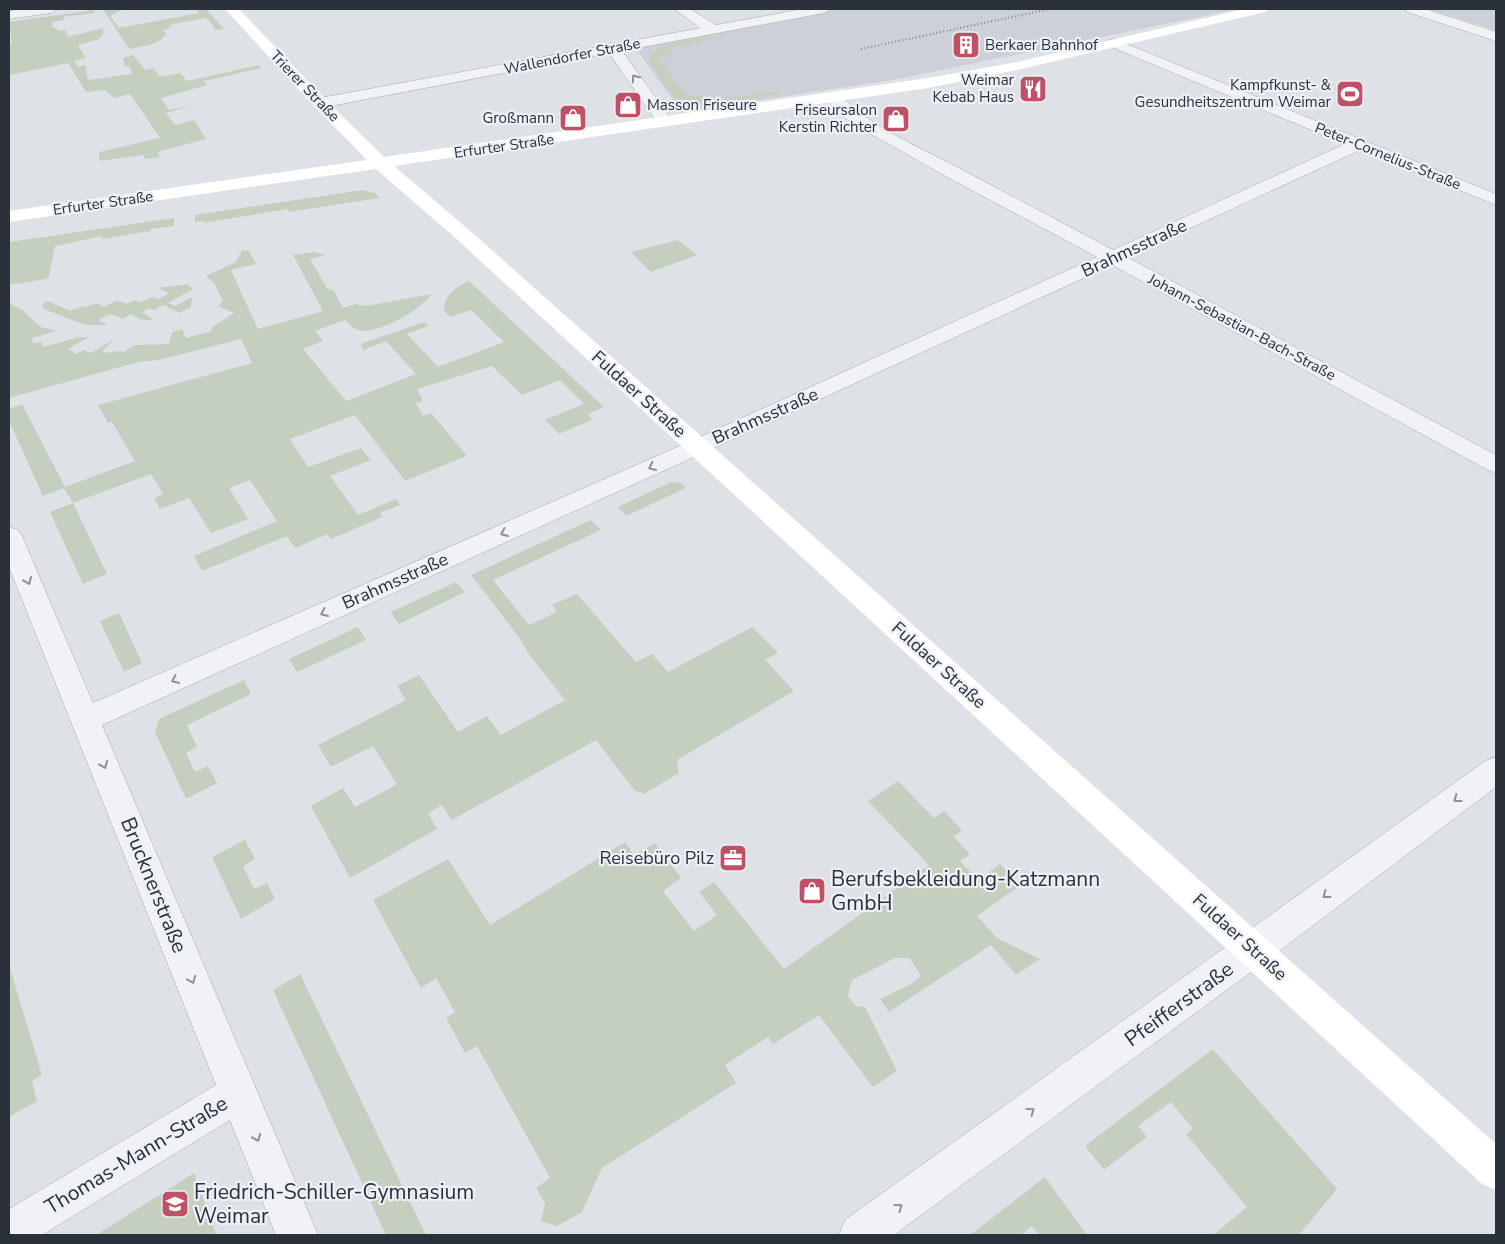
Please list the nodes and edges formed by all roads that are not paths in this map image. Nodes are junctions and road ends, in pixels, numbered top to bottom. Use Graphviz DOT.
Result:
graph roads {
  1 [pos="51,9"];
  2 [pos="232,9"];
  3 [pos="681,9"];
  4 [pos="824,9"];
  5 [pos="1260,9"];
  6 [pos="1412,9"];
  7 [pos="9,15"];
  8 [pos="714,30"];
  9 [pos="1496,37"];
  10 [pos="1114,44"];
  11 [pos="613,48"];
  12 [pos="834,98"];
  13 [pos="320,103"];
  14 [pos="665,122"];
  15 [pos="1360,144"];
  16 [pos="380,163"];
  17 [pos="1496,200"];
  18 [pos="9,217"];
  19 [pos="1114,258"];
  20 [pos="697,447"];
  21 [pos="1496,465"];
  22 [pos="9,536"];
  23 [pos="86,720"];
  24 [pos="1496,770"];
  25 [pos="1254,949"];
  26 [pos="238,1093"];
  27 [pos="1496,1170"];
  28 [pos="9,1232"];
  29 [pos="297,1235"];
  30 [pos="860,1235"];
  1 -- 7 [label="street"];
  2 -- 13 [label="street, Trierer Straße"];
  3 -- 8 [label="street"];
  4 -- 8 [label="street, Wallendorfer Straße"];
  5 -- 10 [label="street, Erfurter Straße"];
  6 -- 9 [label="street"];
  8 -- 11 [label="street, Wallendorfer Straße"];
  10 -- 12 [label="street, Erfurter Straße"];
  10 -- 15 [label="street, Peter-Cornelius-Straße"];
  11 -- 13 [label="street, Wallendorfer Straße"];
  14 -- 11 [label="street, one-way"];
  12 -- 14 [label="street, Erfurter Straße"];
  12 -- 19 [label="street, Johann-Sebastian-Bach-Straße"];
  13 -- 16 [label="street, Trierer Straße"];
  14 -- 16 [label="street, Erfurter Straße"];
  15 -- 17 [label="street, Peter-Cornelius-Straße"];
  15 -- 19 [label="street, Brahmsstraße"];
  16 -- 18 [label="street, Erfurter Straße"];
  16 -- 20 [label="street, Fuldaer Straße"];
  19 -- 20 [label="street, Brahmsstraße"];
  19 -- 21 [label="street, Johann-Sebastian-Bach-Straße"];
  20 -- 23 [label="street, Brahmsstraße, one-way"];
  20 -- 25 [label="street, Fuldaer Straße"];
  22 -- 23 [label="street, Brucknerstraße, one-way"];
  23 -- 26 [label="street, Brucknerstraße, one-way"];
  24 -- 25 [label="street, Pfeifferstraße, one-way"];
  25 -- 27 [label="street, Fuldaer Straße"];
  30 -- 25 [label="street, Pfeifferstraße, one-way"];
  26 -- 28 [label="street, Thomas-Mann-Straße"];
  26 -- 29 [label="street, Brucknerstraße, one-way"];
}
